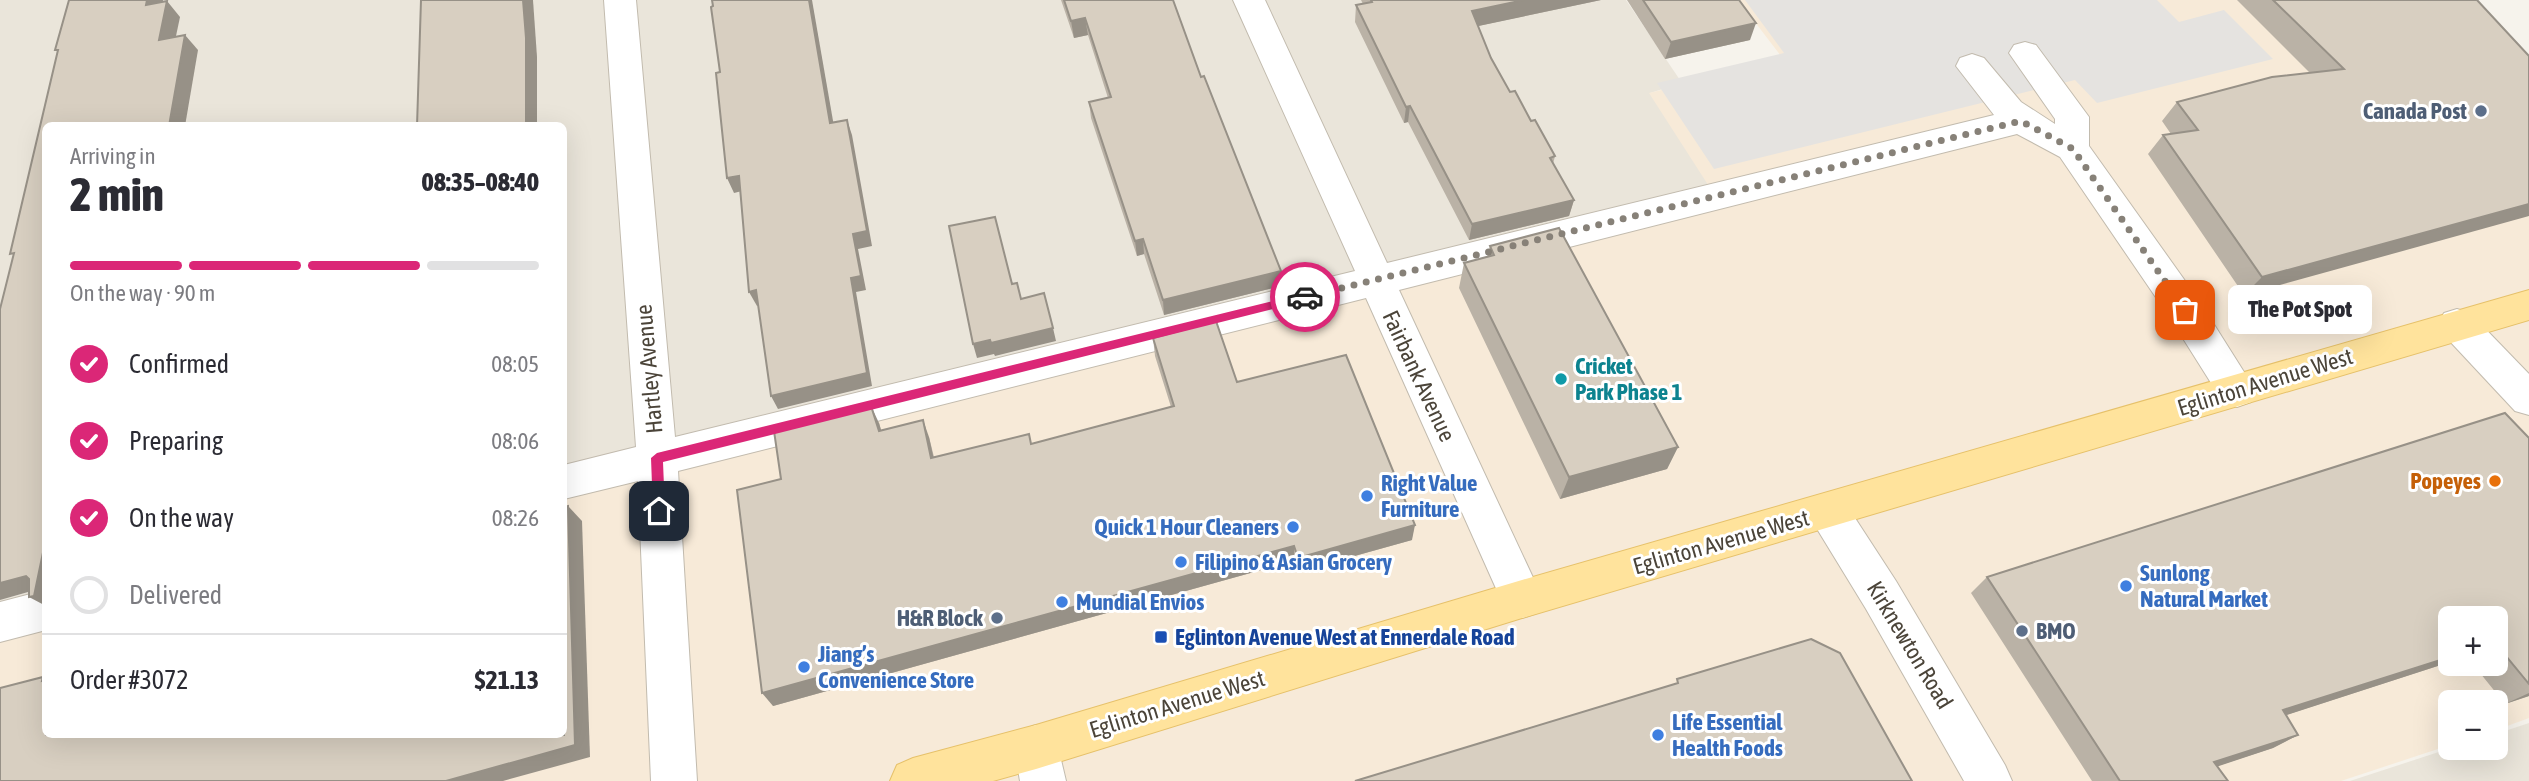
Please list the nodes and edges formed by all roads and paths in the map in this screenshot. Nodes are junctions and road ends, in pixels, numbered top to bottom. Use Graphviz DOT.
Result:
graph roads {
  1 [pos="620,0"];
  2 [pos="1249,0"];
  3 [pos="2025,53"];
  4 [pos="1972,66"];
  5 [pos="2021,121"];
  6 [pos="2073,149"];
  7 [pos="1375,280"];
  8 [pos="2529,305"];
  9 [pos="2457,324"];
  10 [pos="2237,391"];
  11 [pos="2529,399"];
  12 [pos="657,458"];
  13 [pos="567,481"];
  14 [pos="1828,511"];
  15 [pos="1522,599"];
  16 [pos="42,611"];
  17 [pos="0,622"];
  18 [pos="1040,764"];
  19 [pos="674,781"];
  20 [pos="913,781"];
  21 [pos="1989,781"];
  1 -- 12 [label="street, Hartley Avenue"];
  2 -- 7 [label="street, Fairbank Avenue"];
  3 -- 6 [label="street"];
  4 -- 5 [label="street"];
  5 -- 6 [label="street"];
  5 -- 7 [label="street"];
  6 -- 10 [label="street"];
  7 -- 12 [label="street"];
  7 -- 15 [label="street, Fairbank Avenue"];
  8 -- 9 [label="main road, Eglinton Avenue West"];
  9 -- 10 [label="main road, Eglinton Avenue West"];
  9 -- 11 [label="street"];
  10 -- 14 [label="main road, Eglinton Avenue West"];
  12 -- 13 [label="street"];
  12 -- 19 [label="street, Hartley Avenue"];
  14 -- 15 [label="main road, Eglinton Avenue West"];
  14 -- 21 [label="street, Kirknewton Road"];
  15 -- 18 [label="main road, Eglinton Avenue West"];
  16 -- 17 [label="street"];
  18 -- 20 [label="main road, Eglinton Avenue West"];
}
